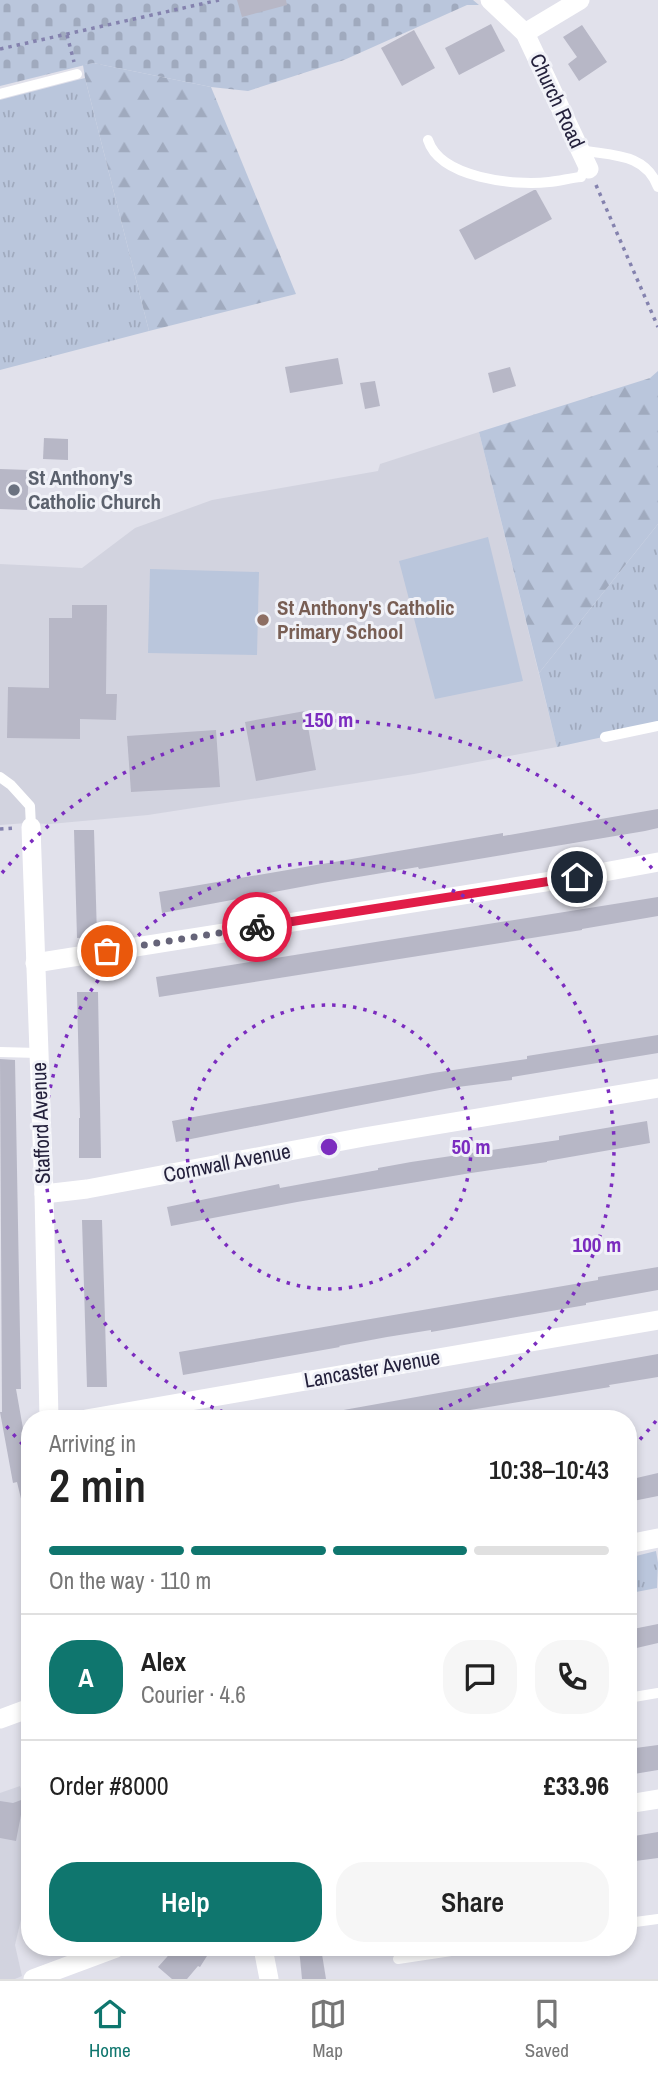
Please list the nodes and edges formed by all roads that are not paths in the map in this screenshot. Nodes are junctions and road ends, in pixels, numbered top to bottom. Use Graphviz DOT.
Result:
graph roads {
  1 [pos="490,0"];
  2 [pos="580,0"];
  3 [pos="525,33"];
  4 [pos="77,74"];
  5 [pos="0,94"];
  6 [pos="428,140"];
  7 [pos="585,161"];
  8 [pos="658,187"];
  9 [pos="658,726"];
  10 [pos="605,737"];
  11 [pos="0,778"];
  12 [pos="31,827"];
  13 [pos="658,862"];
  14 [pos="35,963"];
  15 [pos="0,1052"];
  16 [pos="38,1053"];
  17 [pos="658,1088"];
  18 [pos="44,1194"];
  19 [pos="658,1320"];
  20 [pos="49,1410"];
  21 [pos="138,1410"];
  22 [pos="658,1538"];
  23 [pos="637,1542"];
  24 [pos="658,1693"];
  25 [pos="637,1696"];
  26 [pos="21,1712"];
  27 [pos="0,1719"];
  28 [pos="658,1799"];
  29 [pos="637,1802"];
  30 [pos="658,1919"];
  31 [pos="637,1922"];
  32 [pos="95,1956"];
  33 [pos="265,1956"];
  34 [pos="418,1956"];
  35 [pos="398,1959"];
  36 [pos="33,1979"];
  37 [pos="269,1979"];
  1 -- 3 [label="street, Church Road"];
  2 -- 3 [label="street, Church Road"];
  3 -- 7 [label="street, Church Road"];
  4 -- 5 [label="lane"];
  6 -- 7 [label="lane"];
  7 -- 8 [label="lane"];
  9 -- 10 [label="lane"];
  11 -- 12 [label="lane"];
  12 -- 14 [label="street, Stafford Avenue"];
  13 -- 14 [label="street"];
  14 -- 16 [label="street, Stafford Avenue"];
  15 -- 16 [label="lane"];
  16 -- 18 [label="street, Stafford Avenue"];
  17 -- 18 [label="street, Cornwall Avenue"];
  18 -- 20 [label="street, Stafford Avenue"];
  19 -- 21 [label="street, Lancaster Avenue"];
  22 -- 23 [label="street"];
  24 -- 25 [label="lane"];
  26 -- 27 [label="street"];
  28 -- 29 [label="street"];
  30 -- 31 [label="lane"];
  32 -- 36 [label="street"];
  33 -- 37 [label="street"];
  34 -- 35 [label="lane"];
}
